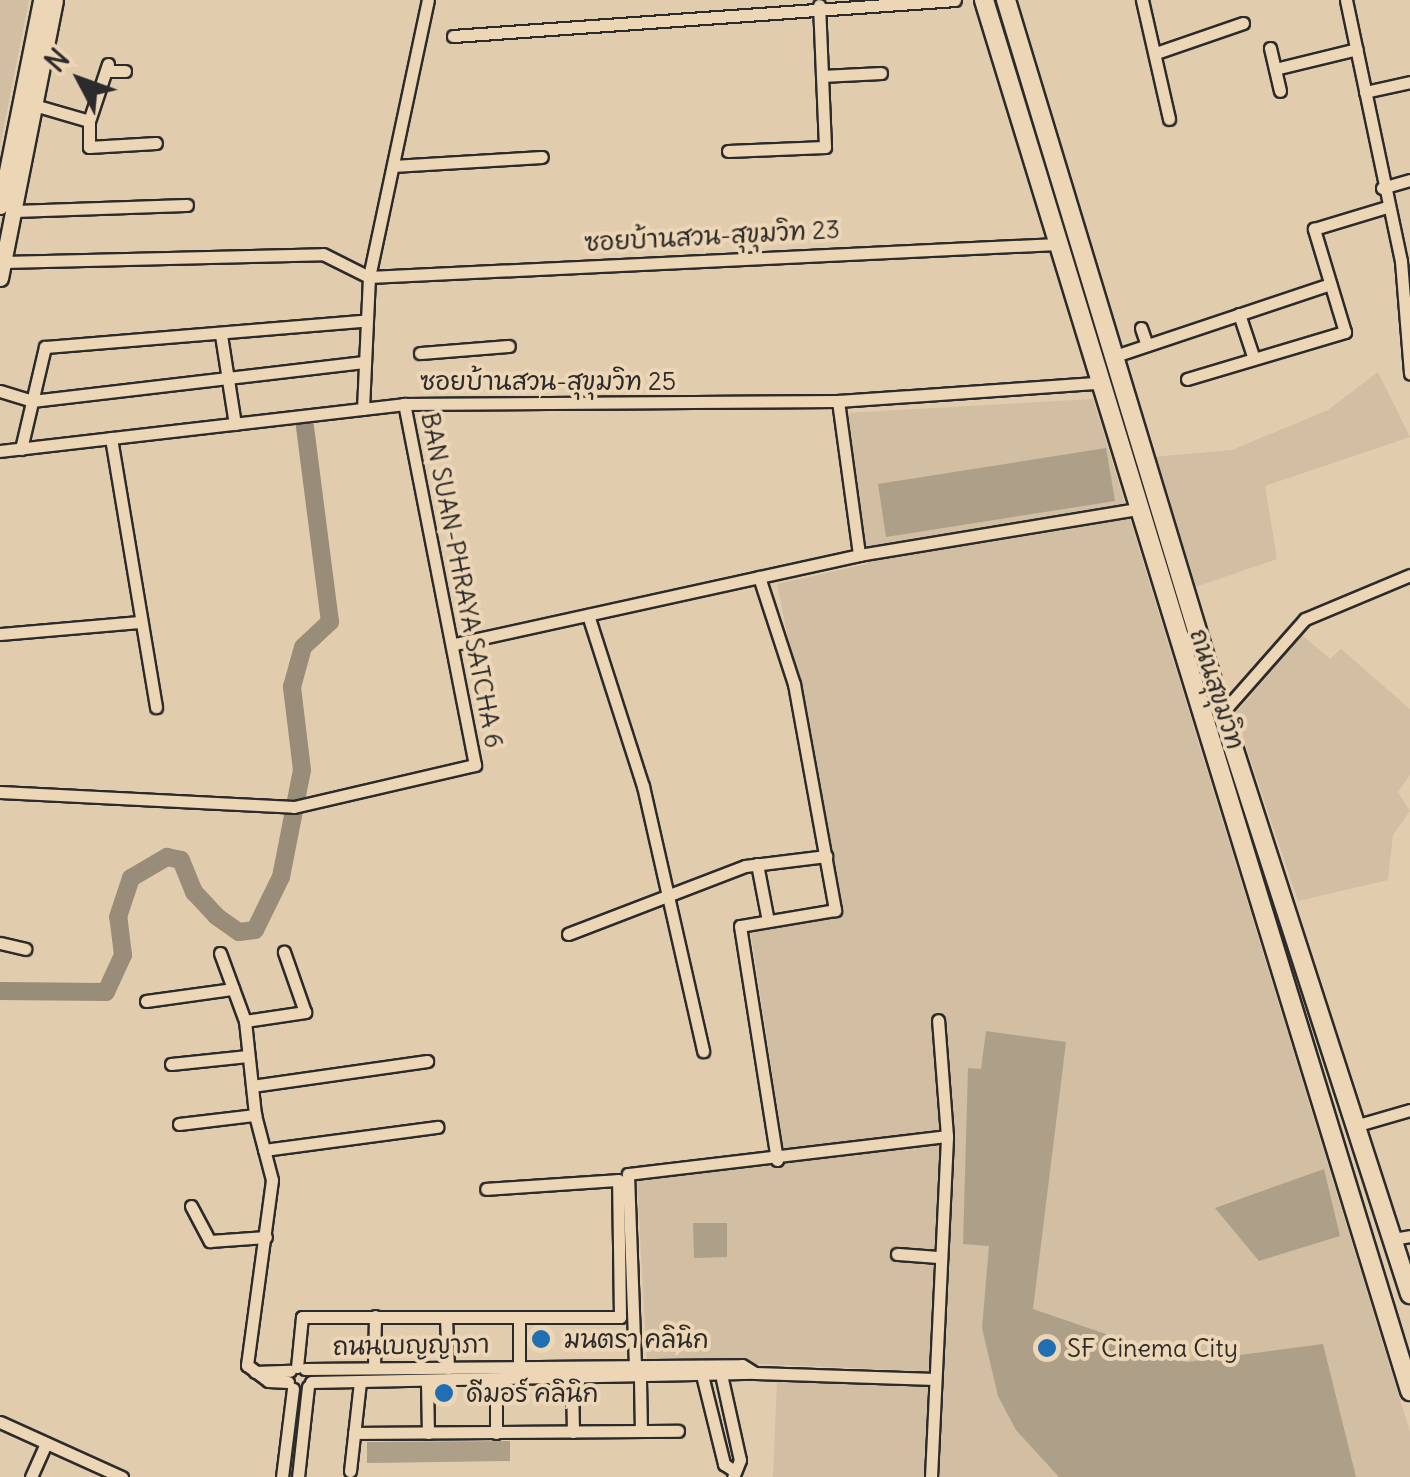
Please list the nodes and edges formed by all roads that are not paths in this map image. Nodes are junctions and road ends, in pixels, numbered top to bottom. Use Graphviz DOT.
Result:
graph roads {
  1 [pos="41,0"];
  2 [pos="55,0"];
  3 [pos="428,0"];
  4 [pos="954,0"];
  5 [pos="984,0"];
  6 [pos="1006,0"];
  7 [pos="1142,0"];
  8 [pos="1348,0"];
  9 [pos="820,6"];
  10 [pos="1243,23"];
  11 [pos="454,36"];
  12 [pos="1270,48"];
  13 [pos="1357,48"];
  14 [pos="1156,53"];
  15 [pos="1275,69"];
  16 [pos="125,71"];
  17 [pos="882,74"];
  18 [pos="822,76"];
  19 [pos="1410,82"];
  20 [pos="1280,91"];
  21 [pos="1364,92"];
  22 [pos="34,104"];
  23 [pos="1169,119"];
  24 [pos="89,121"];
  25 [pos="156,144"];
  26 [pos="728,151"];
  27 [pos="542,157"];
  28 [pos="393,166"];
  29 [pos="1410,180"];
  30 [pos="1382,188"];
  31 [pos="188,205"];
  32 [pos="1387,207"];
  33 [pos="7,208"];
  34 [pos="1076,230"];
  35 [pos="1056,240"];
  36 [pos="2,270"];
  37 [pos="369,277"];
  38 [pos="1330,284"];
  39 [pos="1239,314"];
  40 [pos="1408,315"];
  41 [pos="364,321"];
  42 [pos="1141,328"];
  43 [pos="220,335"];
  44 [pos="508,346"];
  45 [pos="1147,346"];
  46 [pos="420,352"];
  47 [pos="1409,354"];
  48 [pos="1115,356"];
  49 [pos="1254,359"];
  50 [pos="362,362"];
  51 [pos="1410,374"];
  52 [pos="1187,378"];
  53 [pos="227,379"];
  54 [pos="1098,383"];
  55 [pos="0,391"];
  56 [pos="32,401"];
  57 [pos="838,401"];
  58 [pos="404,404"];
  59 [pos="363,409"];
  60 [pos="234,424"];
  61 [pos="112,438"];
  62 [pos="21,449"];
  63 [pos="0,452"];
  64 [pos="1136,509"];
  65 [pos="859,555"];
  66 [pos="1410,575"];
  67 [pos="759,578"];
  68 [pos="588,615"];
  69 [pos="139,622"];
  70 [pos="0,634"];
  71 [pos="454,644"];
  72 [pos="156,707"];
  73 [pos="1222,713"];
  74 [pos="0,792"];
  75 [pos="826,856"];
  76 [pos="758,864"];
  77 [pos="668,897"];
  78 [pos="768,921"];
  79 [pos="568,934"];
  80 [pos="0,943"];
  81 [pos="25,948"];
  82 [pos="284,952"];
  83 [pos="220,953"];
  84 [pos="233,989"];
  85 [pos="146,1001"];
  86 [pos="938,1020"];
  87 [pos="245,1021"];
  88 [pos="703,1051"];
  89 [pos="248,1056"];
  90 [pos="426,1061"];
  91 [pos="171,1064"];
  92 [pos="252,1086"];
  93 [pos="1410,1110"];
  94 [pos="255,1115"];
  95 [pos="179,1124"];
  96 [pos="1358,1125"];
  97 [pos="436,1127"];
  98 [pos="947,1136"];
  99 [pos="264,1150"];
  100 [pos="777,1160"];
  101 [pos="1370,1165"];
  102 [pos="1344,1175"];
  103 [pos="486,1189"];
  104 [pos="191,1206"];
  105 [pos="266,1237"];
  106 [pos="1401,1237"];
  107 [pos="897,1254"];
  108 [pos="939,1257"];
  109 [pos="1410,1294"];
  110 [pos="375,1316"];
  111 [pos="446,1318"];
  112 [pos="519,1318"];
  113 [pos="635,1366"];
  114 [pos="519,1367"];
  115 [pos="374,1368"];
  116 [pos="448,1368"];
  117 [pos="614,1373"];
  118 [pos="755,1373"];
  119 [pos="469,1374"];
  120 [pos="295,1376"];
  121 [pos="702,1379"];
  122 [pos="722,1379"];
  123 [pos="935,1379"];
  124 [pos="572,1380"];
  125 [pos="640,1380"];
  126 [pos="496,1381"];
  127 [pos="360,1382"];
  128 [pos="427,1382"];
  129 [pos="309,1385"];
  130 [pos="1410,1391"];
  131 [pos="0,1422"];
  132 [pos="678,1430"];
  133 [pos="641,1431"];
  134 [pos="573,1432"];
  135 [pos="354,1433"];
  136 [pos="428,1433"];
  137 [pos="496,1433"];
  138 [pos="46,1443"];
  139 [pos="283,1472"];
  140 [pos="350,1472"];
  141 [pos="298,1473"];
  142 [pos="733,1473"];
  143 [pos="31,1477"];
  144 [pos="122,1477"];
  145 [pos="931,1477"];
  1 -- 33 [label="main road"];
  2 -- 22 [label="main road"];
  3 -- 28 [label="street"];
  4 -- 9 [label="street"];
  5 -- 35 [label="main road, ถนนสุขุมวิท"];
  6 -- 34 [label="main road, ถนนสุขุมวิท"];
  7 -- 14 [label="street"];
  8 -- 13 [label="street"];
  9 -- 11 [label="street"];
  9 -- 18 [label="street"];
  10 -- 14 [label="street"];
  12 -- 15 [label="street"];
  13 -- 15 [label="street"];
  13 -- 21 [label="street"];
  14 -- 23 [label="street"];
  15 -- 20 [label="street"];
  16 -- 24 [label="street"];
  17 -- 18 [label="street"];
  18 -- 26 [label="street"];
  19 -- 21 [label="street"];
  21 -- 30 [label="street"];
  22 -- 24 [label="street"];
  22 -- 33 [label="main road"];
  24 -- 25 [label="street"];
  27 -- 28 [label="street"];
  28 -- 37 [label="street"];
  29 -- 30 [label="street"];
  30 -- 32 [label="street"];
  31 -- 33 [label="street"];
  32 -- 38 [label="street"];
  32 -- 40 [label="street"];
  33 -- 36 [label="main road"];
  34 -- 35 [label="main road"];
  34 -- 48 [label="main road, ถนนสุขุมวิท"];
  35 -- 37 [label="street, ซอยบ้านสวน-สุขุมวิท 23"];
  35 -- 54 [label="main road, ถนนสุขุมวิท"];
  36 -- 37 [label="street"];
  37 -- 41 [label="street"];
  38 -- 39 [label="street"];
  38 -- 49 [label="street"];
  39 -- 45 [label="street"];
  39 -- 49 [label="street"];
  40 -- 47 [label="street"];
  41 -- 43 [label="street"];
  41 -- 50 [label="street"];
  42 -- 45 [label="street"];
  43 -- 53 [label="street"];
  43 -- 56 [label="street"];
  44 -- 46 [label="street"];
  45 -- 48 [label="street"];
  47 -- 51 [label="street"];
  48 -- 73 [label="main road, ถนนสุขุมวิท"];
  49 -- 52 [label="street"];
  50 -- 53 [label="street"];
  50 -- 59 [label="street"];
  53 -- 56 [label="street"];
  53 -- 60 [label="street"];
  54 -- 57 [label="street, ซอยบ้านสวน-สุขุมวิท 25"];
  54 -- 64 [label="main road, ถนนสุขุมวิท"];
  55 -- 56 [label="street"];
  56 -- 62 [label="street"];
  57 -- 58 [label="street, ซอยบ้านสวน-สุขุมวิท 25"];
  57 -- 65 [label="street"];
  58 -- 59 [label="street, ซอยบ้านสวน-สุขุมวิท 25"];
  58 -- 71 [label="street, BAN SUAN-PHRAYA SATCHA 6"];
  59 -- 60 [label="street, ซอยบ้านสวน-สุขุมวิท 25"];
  60 -- 61 [label="street, ซอยบ้านสวน-สุขุมวิท 25"];
  61 -- 62 [label="street, ซอยบ้านสวน-สุขุมวิท 25"];
  61 -- 69 [label="street"];
  62 -- 63 [label="street, ซอยบ้านสวน-สุขุมวิท 25"];
  64 -- 65 [label="street"];
  64 -- 102 [label="main road, ถนนสุขุมวิท"];
  65 -- 67 [label="street"];
  66 -- 73 [label="street"];
  67 -- 68 [label="street"];
  67 -- 75 [label="street"];
  68 -- 71 [label="street"];
  68 -- 77 [label="street"];
  69 -- 70 [label="street"];
  69 -- 72 [label="street"];
  71 -- 74 [label="street, BAN SUAN-PHRAYA SATCHA 6"];
  73 -- 96 [label="main road, ถนนสุขุมวิท"];
  75 -- 76 [label="street"];
  75 -- 78 [label="street"];
  76 -- 77 [label="street"];
  76 -- 78 [label="street"];
  77 -- 79 [label="street"];
  77 -- 88 [label="street"];
  78 -- 100 [label="street"];
  80 -- 81 [label="street"];
  82 -- 87 [label="street"];
  83 -- 84 [label="street"];
  84 -- 85 [label="street"];
  84 -- 87 [label="street"];
  86 -- 98 [label="street"];
  87 -- 89 [label="street"];
  89 -- 91 [label="street"];
  89 -- 92 [label="street"];
  90 -- 92 [label="street"];
  92 -- 94 [label="street"];
  93 -- 96 [label="street"];
  94 -- 95 [label="street"];
  94 -- 99 [label="street"];
  96 -- 101 [label="main road, ถนนสุขุมวิท"];
  97 -- 99 [label="street"];
  98 -- 100 [label="street"];
  98 -- 108 [label="street"];
  99 -- 105 [label="street"];
  100 -- 113 [label="street"];
  101 -- 102 [label="main road"];
  101 -- 106 [label="main road, ถนนสุขุมวิท"];
  102 -- 130 [label="main road, ถนนสุขุมวิท"];
  103 -- 112 [label="street"];
  104 -- 105 [label="street"];
  105 -- 120 [label="street"];
  106 -- 109 [label="main road, ถนนสุขุมวิท"];
  107 -- 108 [label="street"];
  108 -- 123 [label="street"];
  110 -- 111 [label="street"];
  110 -- 115 [label="street"];
  110 -- 120 [label="street"];
  111 -- 112 [label="street"];
  111 -- 116 [label="street"];
  112 -- 114 [label="street"];
  113 -- 117 [label="street, ถนนเบญญาภา"];
  113 -- 118 [label="street, ถนนเบญญาภา"];
  114 -- 117 [label="street, ถนนเบญญาภา"];
  114 -- 119 [label="street, ถนนเบญญาภา"];
  115 -- 116 [label="street, ถนนเบญญาภา"];
  115 -- 120 [label="street, ถนนเบญญาภา"];
  116 -- 119 [label="street, ถนนเบญญาภา"];
  117 -- 124 [label="street, ถนนเบญญาภา"];
  117 -- 125 [label="street, ถนนเบญญาภา"];
  118 -- 122 [label="street, ถนนเบญญาภา"];
  118 -- 123 [label="street, ถนนเบญญาภา"];
  119 -- 126 [label="street, ถนนเบญญาภา"];
  119 -- 128 [label="street, ถนนเบญญาภา"];
  120 -- 129 [label="street"];
  120 -- 129 [label="street, ถนนเบญญาภา"];
  120 -- 139 [label="street"];
  121 -- 122 [label="street, ถนนเบญญาภา"];
  121 -- 125 [label="street, ถนนเบญญาภา"];
  121 -- 142 [label="street"];
  122 -- 142 [label="street"];
  123 -- 145 [label="street"];
  124 -- 126 [label="street, ถนนเบญญาภา"];
  124 -- 134 [label="street"];
  125 -- 133 [label="street"];
  126 -- 137 [label="street"];
  127 -- 128 [label="street, ถนนเบญญาภา"];
  127 -- 129 [label="street, ถนนเบญญาภา"];
  127 -- 135 [label="street"];
  128 -- 136 [label="street"];
  129 -- 141 [label="street"];
  131 -- 138 [label="street"];
  132 -- 133 [label="street"];
  133 -- 134 [label="street"];
  134 -- 137 [label="street"];
  135 -- 136 [label="street"];
  135 -- 140 [label="street"];
  136 -- 137 [label="street"];
  138 -- 143 [label="street"];
  138 -- 144 [label="street"];
  139 -- 141 [label="street"];
}
